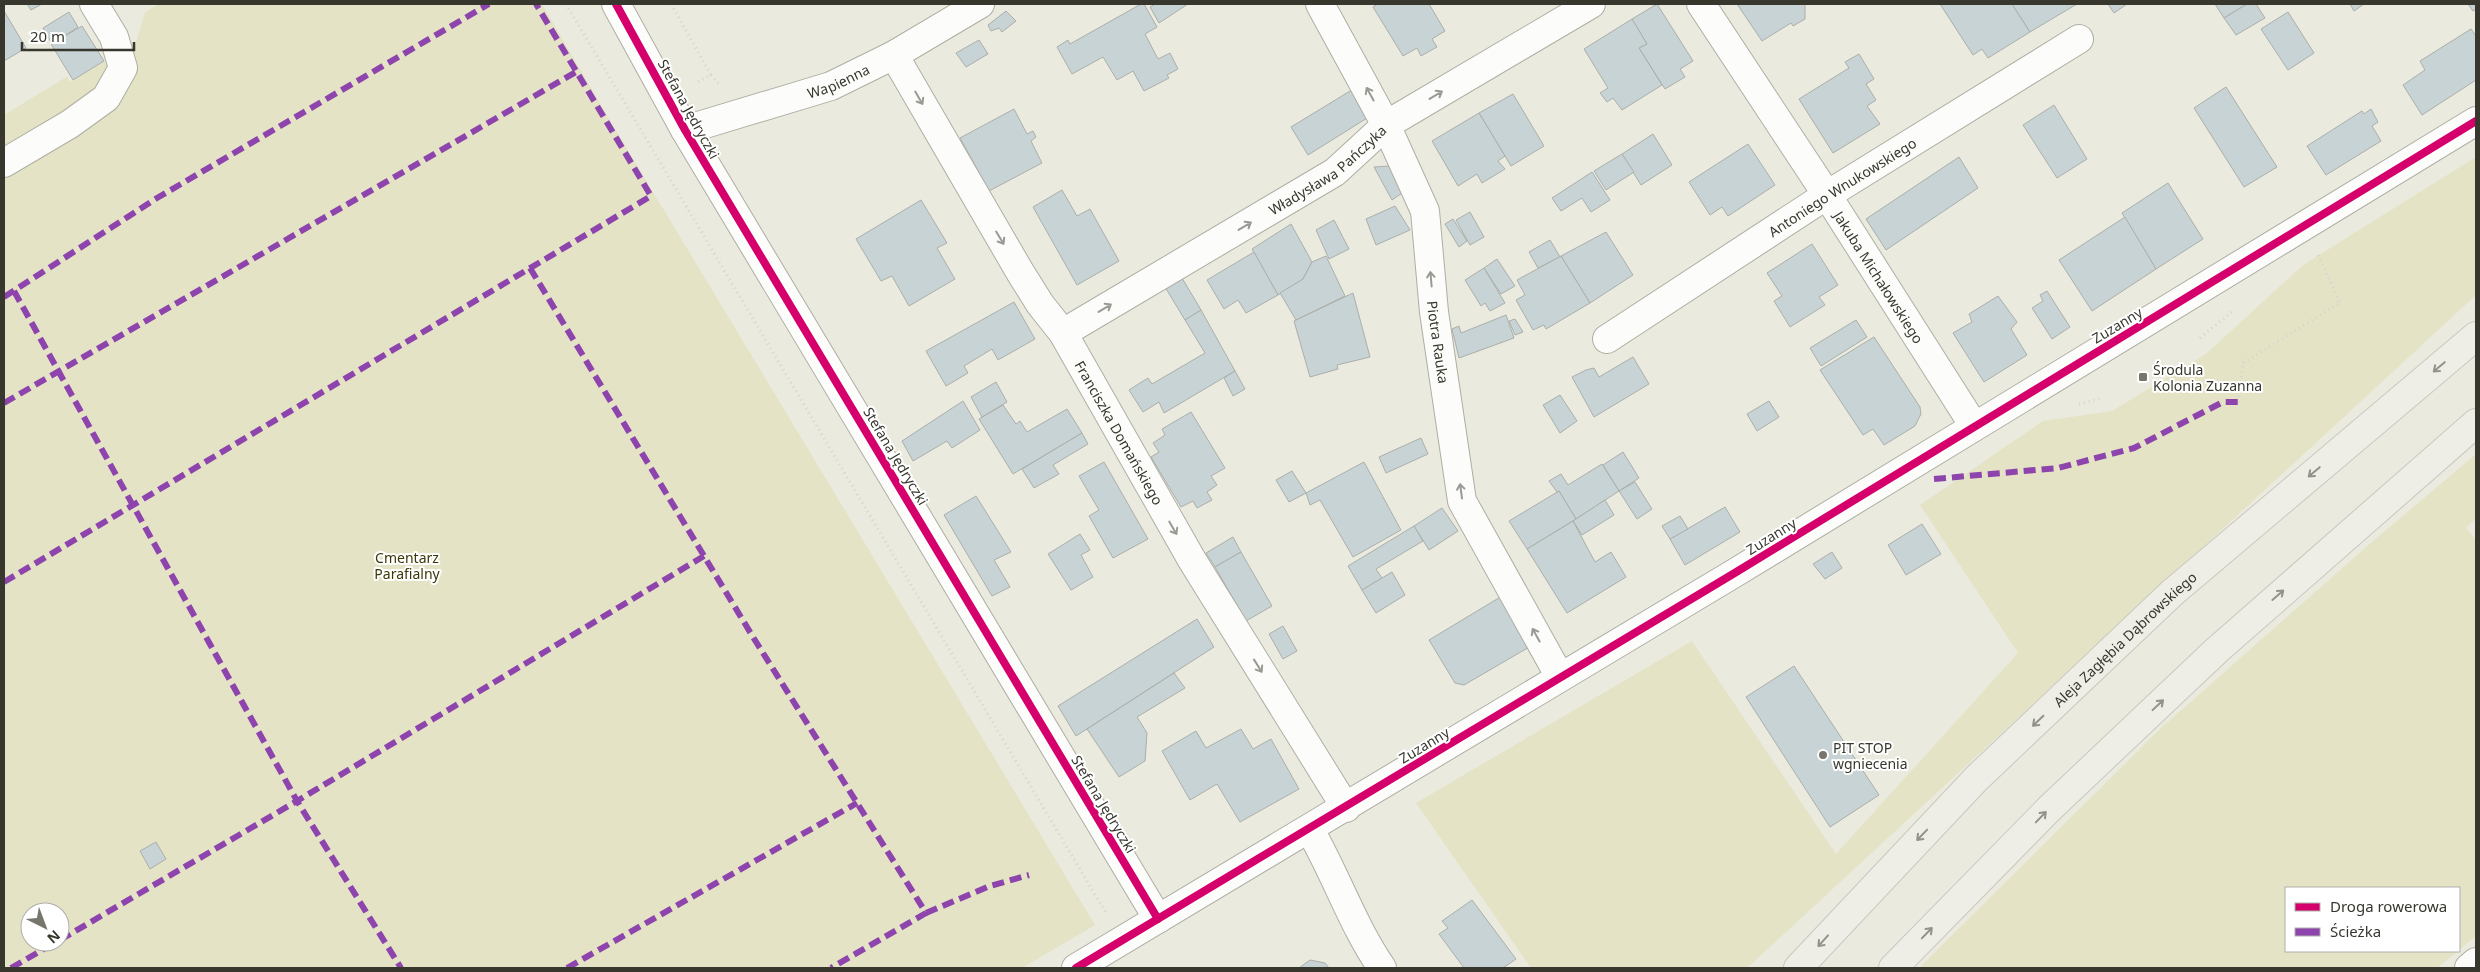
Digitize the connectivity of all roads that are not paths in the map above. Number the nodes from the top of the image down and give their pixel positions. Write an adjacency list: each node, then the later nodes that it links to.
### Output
1 (94, 4): 12 (street)
2 (616, 4): 11 (street, Stefana Jędryczki)
3 (980, 4): 8 (street, Wapienna)
4 (1320, 4): 10 (street, Piotra Rauka, one-way to 4)
5 (1591, 4): 10 (street, Władysława Pańczyka, one-way to 5)
6 (1701, 4): 13 (street, Jakuba Michałowskiego)
7 (2078, 39): 13 (street, Antoniego Wnukowskiego)
8 (894, 56): 11 (street, Wapienna); 14 (street, Franciszka Domańskiego, one-way to 14)
9 (2476, 120): 18 (street, Zuzanny)
10 (1386, 125): 14 (street, Władysława Pańczyka, one-way to 10); 19 (street, Piotra Rauka, one-way to 10)
11 (685, 130): 22 (street, Stefana Jędryczki)
12 (4, 163)
13 (1826, 195): 16 (street, Antoniego Wnukowskiego); 18 (street, Jakuba Michałowskiego)
14 (1063, 333): 20 (street, Franciszka Domańskiego, one-way to 20)
15 (2476, 336): 26 (main road, Aleja Zagłębia Dąbrowskiego, one-way to 26)
16 (1607, 338)
17 (2476, 423): 27 (main road, one-way to 17)
18 (1974, 426): 19 (street, Zuzanny)
19 (1560, 677): 20 (street, Zuzanny)
20 (1346, 808): 21 (street, Zuzanny)
21 (1310, 830): 22 (street, Zuzanny); 25 (street)
22 (1158, 919): 24 (street, Zuzanny)
23 (2476, 962): 28 (street)
24 (1076, 968)
25 (1382, 968)
26 (1798, 968)
27 (1893, 968)
28 (2469, 968)

